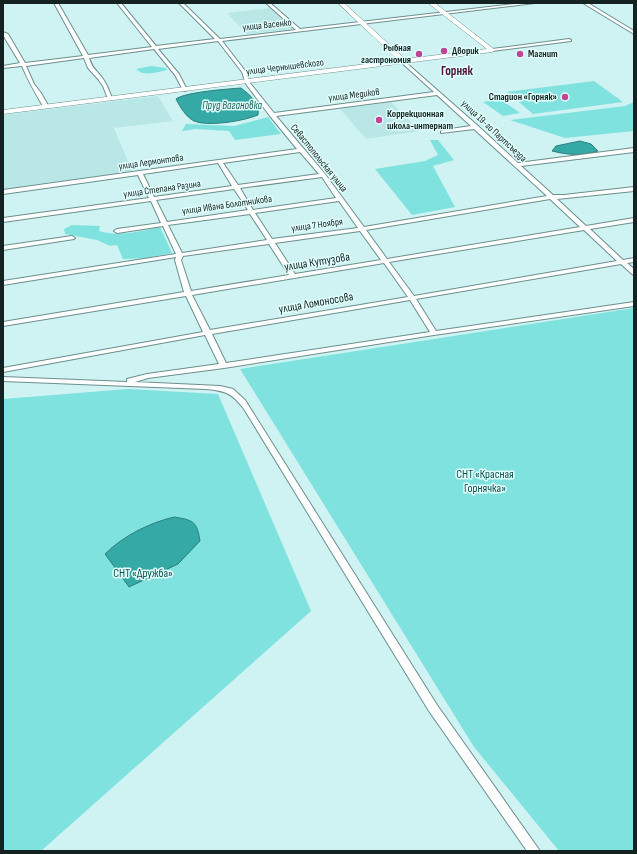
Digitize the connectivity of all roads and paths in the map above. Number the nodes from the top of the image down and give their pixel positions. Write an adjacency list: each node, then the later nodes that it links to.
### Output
1 (56, 3): 18 (street)
2 (119, 3): 16 (street)
3 (181, 3): 14 (street, Севастопольская улица)
4 (268, 3): 11 (street)
5 (341, 3): 10 (street, улица 19-го Партсъезда)
6 (431, 3): 9 (street)
7 (533, 3): 9 (street, улица Васенко)
8 (585, 3): 13 (street)
9 (445, 14): 10 (street, улица Васенко); 17 (street)
10 (362, 23): 11 (street, улица Васенко); 19 (street, улица 19-го Партсъезда)
11 (300, 31): 14 (street, улица Васенко)
12 (3, 33): 20 (street)
13 (634, 33)
14 (219, 40): 16 (street, улица Васенко); 22 (street, Севастопольская улица)
15 (569, 40): 17 (street, улица Чернышевского)
16 (154, 48): 18 (street, улица Васенко); 23 (street)
17 (492, 50): 19 (street, улица Чернышевского)
18 (86, 56): 20 (street, улица Васенко); 25 (street)
19 (403, 61): 22 (street, улица Чернышевского); 24 (street, улица 19-го Партсъезда)
20 (23, 64): 21 (street, улица Васенко); 26 (street)
21 (3, 67)
22 (247, 82): 23 (street, улица Чернышевского); 28 (street, Севастопольская улица)
23 (185, 90): 25 (street, улица Чернышевского)
24 (438, 92): 28 (street, улица Медиков); 29 (street, улица 19-го Партсъезда)
25 (110, 99): 26 (street, улица Чернышевского)
26 (46, 107): 27 (street, улица Чернышевского)
27 (3, 112)
28 (272, 115): 31 (street, Севастопольская улица)
29 (476, 127): 30 (street); 34 (street, улица 19-го Партсъезда)
30 (443, 132)
31 (301, 150): 33 (street, улица Лермонтова); 36 (street, Севастопольская улица)
32 (634, 150): 34 (street)
33 (220, 162): 35 (street, улица Лермонтова); 37 (street)
34 (516, 165): 40 (street, улица 19-го Партсъезда)
35 (140, 172): 39 (street, улица Лермонтова); 41 (street)
36 (323, 175): 37 (street, улица Степана Разина); 42 (street, Севастопольская улица)
37 (236, 187): 41 (street, улица Степана Разина); 43 (street)
38 (634, 189): 40 (street, улица 7 Ноября)
39 (3, 192)
40 (552, 197): 47 (street, улица 19-го Партсъезда); 48 (street, улица 7 Ноября)
41 (153, 199): 44 (street, улица Степана Разина); 46 (street)
42 (340, 199): 43 (street, улица Ивана Болотникова); 48 (street, Севастопольская улица)
43 (252, 212): 46 (street, улица Ивана Болотникова); 51 (street)
44 (3, 220)
45 (634, 220): 47 (street, улица Кутузова)
46 (165, 224): 49 (street, улица Ивана Болотникова); 53 (street)
47 (585, 228): 55 (street, улица Кутузова); 56 (street, улица 19-го Партсъезда)
48 (361, 229): 51 (street, улица 7 Ноября); 55 (street, Севастопольская улица)
49 (117, 231)
50 (72, 238): 52 (street)
51 (271, 242): 53 (street, улица 7 Ноября); 58 (street)
52 (3, 248)
53 (180, 256): 59 (street, улица 7 Ноября); 60 (street)
54 (634, 260): 56 (street, улица Ломоносова)
55 (385, 262): 58 (street, улица Кутузова); 61 (street, Севастопольская улица)
56 (622, 262): 57 (street, улица 19-го Партсъезда); 61 (street, улица Ломоносова)
57 (634, 273)
58 (294, 277): 60 (street, улица Кутузова)
59 (3, 282)
60 (188, 293): 63 (street, улица Кутузова); 64 (street)
61 (412, 298): 64 (street, улица Ломоносова); 65 (street, Севастопольская улица)
62 (634, 304): 65 (street)
63 (3, 324)
64 (207, 332): 66 (street); 67 (street, улица Ломоносова)
65 (434, 333): 66 (street)
66 (224, 366): 69 (street)
67 (3, 370)
68 (3, 379): 69 (street)
69 (124, 383): 70 (street)
70 (534, 851)

